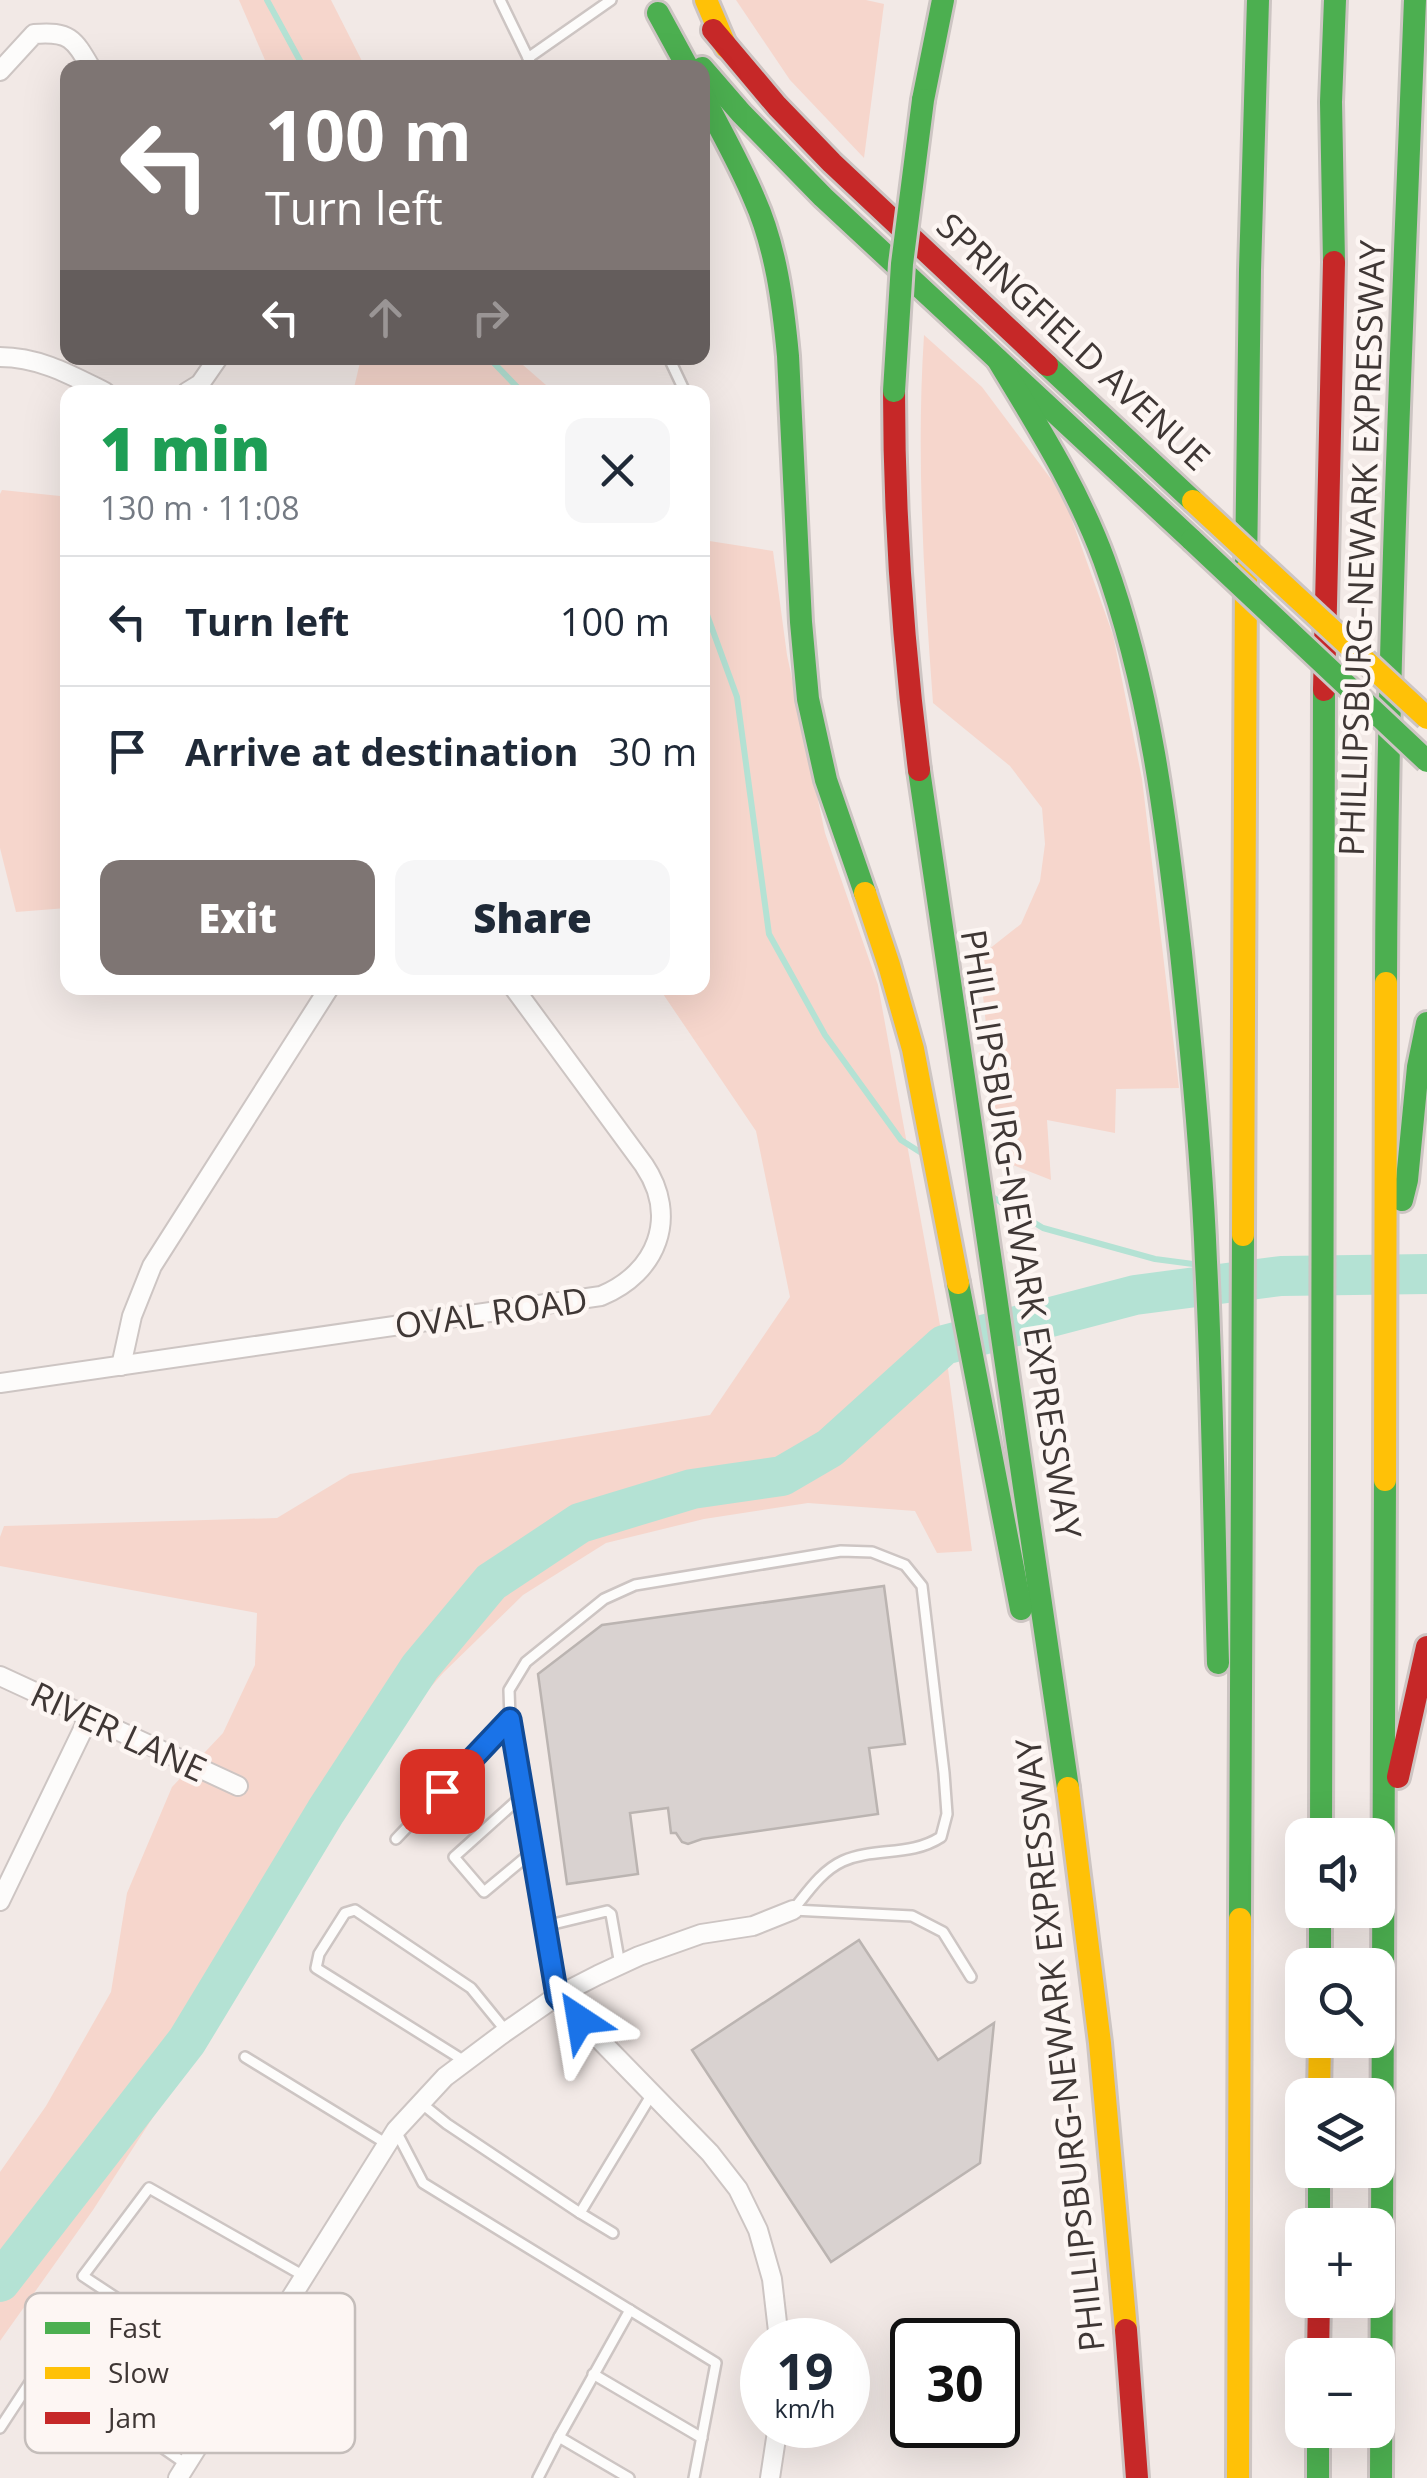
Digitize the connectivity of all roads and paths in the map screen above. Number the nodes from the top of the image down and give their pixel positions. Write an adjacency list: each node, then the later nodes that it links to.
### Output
1 (500, 0): 14 (lane)
2 (611, 0): 15 (lane)
3 (690, 0): 12 (main road, SPRINGFIELD AVENUE)
4 (706, 0): 12 (main road)
5 (927, 0): 20 (main road)
6 (943, 0): 20 (main road, PHILLIPSBURG-NEWARK EXPRESSWAY)
7 (1258, 0): 52 (main road)
8 (1335, 0): 22 (main road, PHILLIPSBURG-NEWARK EXPRESSWAY)
9 (1415, 0): 33 (main road, PHILLIPSBURG-NEWARK EXPRESSWAY)
10 (654, 7): 16 (main road); 17 (main road, SPRINGFIELD AVENUE)
11 (1356, 34): 22 (main road)
12 (726, 47): 28 (main road, SPRINGFIELD AVENUE, bridge)
13 (86, 60): 18 (street)
14 (530, 60)
15 (535, 60)
16 (684, 60)
17 (696, 60)
18 (0, 71)
19 (710, 77): 24 (main road, SPRINGFIELD AVENUE)
20 (923, 100): 45 (main road, PHILLIPSBURG-NEWARK EXPRESSWAY, bridge)
21 (710, 110): 45 (main road)
22 (1334, 254): 42 (main road, PHILLIPSBURG-NEWARK EXPRESSWAY)
23 (0, 357): 26 (street)
24 (998, 360): 29 (main road, SPRINGFIELD AVENUE, bridge); 52 (main road)
25 (213, 365): 27 (street)
26 (90, 385)
27 (198, 385)
28 (1427, 718)
29 (1427, 760)
30 (325, 995): 34 (street)
31 (519, 995): 34 (street, OVAL ROAD)
32 (1427, 1023): 33 (main road)
33 (1392, 1204): 43 (main road)
34 (121, 1366): 35 (street, OVAL ROAD)
35 (0, 1383)
36 (1427, 1647): 44 (main road)
37 (0, 1676): 38 (street, RIVER LANE)
38 (89, 1717): 40 (street, RIVER LANE); 48 (street)
39 (510, 1719): 41 (lane); 46 (lane); 49 (lane)
40 (238, 1786)
41 (523, 1795): 47 (lane); 47 (lane)
42 (1320, 1818)
43 (1384, 1818)
44 (1389, 1818)
45 (1072, 1822): 82 (main road, PHILLIPSBURG-NEWARK EXPRESSWAY)
46 (396, 1839)
47 (532, 1852): 50 (lane)
48 (0, 1902)
49 (793, 1910): 53 (street); 54 (lane)
50 (545, 1926): 53 (lane); 55 (lane)
51 (1384, 1928): 85 (main road)
52 (1240, 1948): 83 (main road)
53 (620, 1965): 55 (street)
54 (971, 1977)
55 (557, 1996): 56 (street); 59 (street)
56 (506, 2031): 58 (street); 58 (lane)
57 (245, 2057): 61 (lane)
58 (466, 2062): 60 (street)
59 (652, 2094): 62 (lane); 68 (street)
60 (421, 2103): 61 (street); 62 (lane)
61 (392, 2137): 64 (street); 67 (lane)
62 (580, 2213): 63 (lane)
63 (612, 2233)
64 (304, 2276): 65 (lane); 66 (street)
65 (109, 2293)
66 (294, 2293)
67 (630, 2310): 69 (lane); 73 (lane)
68 (776, 2318)
69 (593, 2374): 72 (lane); 73 (lane)
70 (25, 2390): 71 (lane)
71 (0, 2428)
72 (559, 2437): 78 (lane); 79 (lane)
73 (702, 2438): 80 (lane)
74 (775, 2448): 81 (street)
75 (1318, 2448): 84 (main road)
76 (158, 2453): 77 (lane)
77 (182, 2471)
78 (538, 2478)
79 (629, 2478)
80 (694, 2478)
81 (770, 2478)
82 (1136, 2478)
83 (1238, 2478)
84 (1318, 2478)
85 (1381, 2478)

